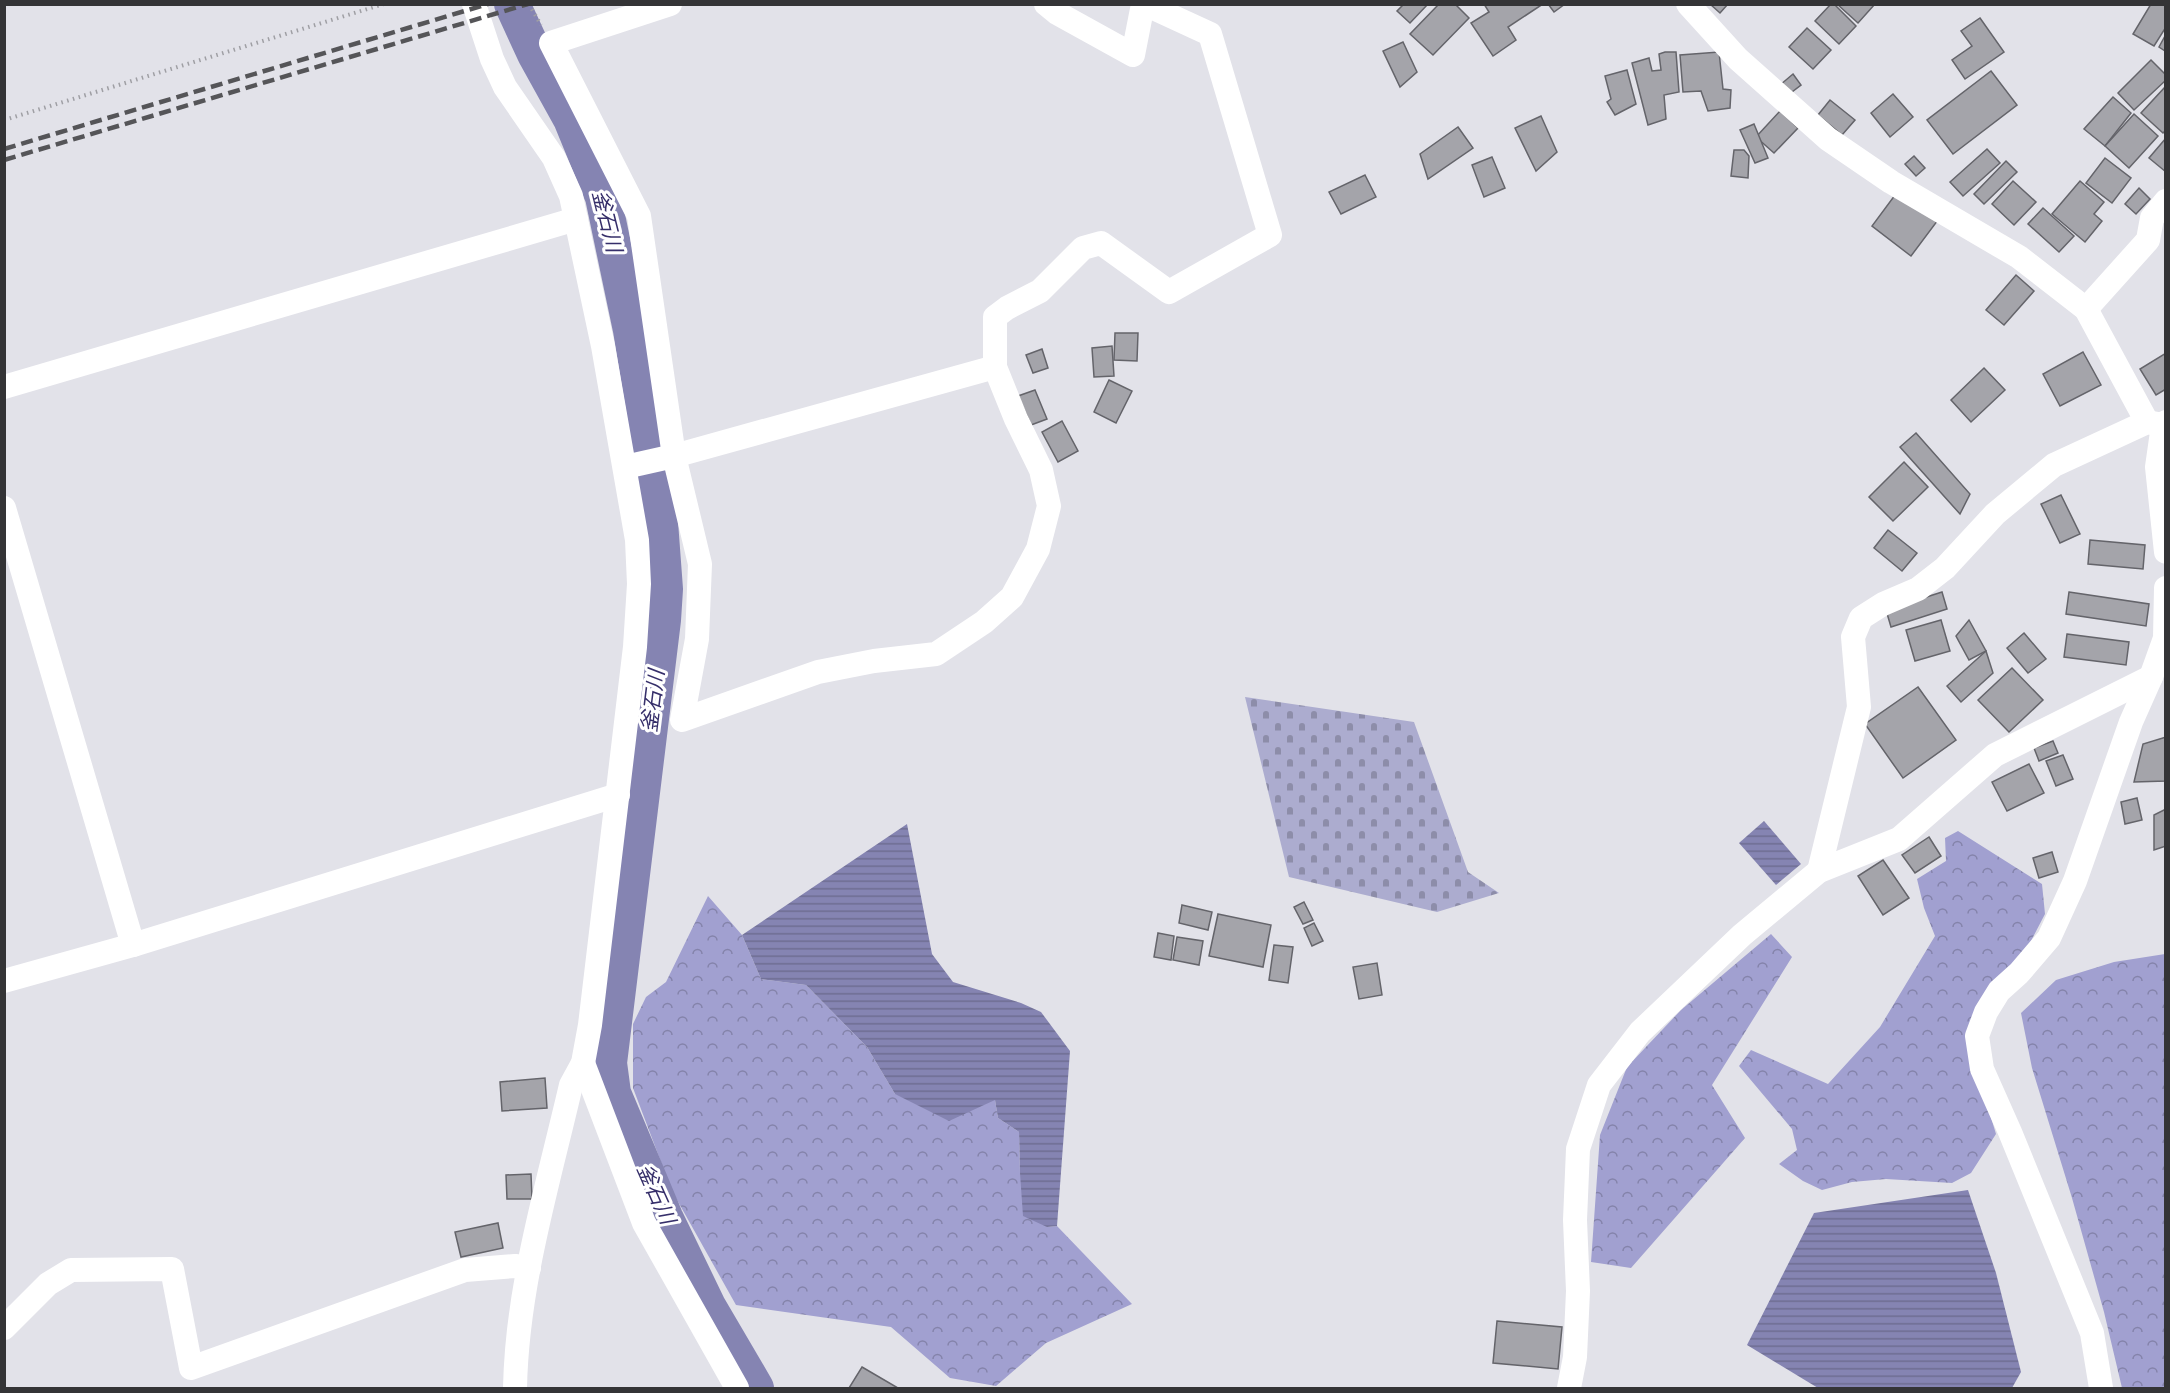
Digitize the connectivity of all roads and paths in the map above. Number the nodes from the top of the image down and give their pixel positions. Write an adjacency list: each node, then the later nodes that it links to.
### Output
1 (384, 4): 7 (path)
2 (474, 4): 9 (street)
3 (670, 4): 14 (street)
4 (1046, 4): 5 (street)
5 (1144, 4): 11 (street)
6 (1688, 4): 10 (street)
7 (4, 120)
8 (2166, 201): 10 (street)
9 (576, 219): 12 (street); 15 (street)
10 (2086, 309): 13 (street)
11 (995, 367): 14 (street); 14 (street)
12 (4, 387)
13 (2158, 423): 17 (street); 21 (street)
14 (671, 456): 15 (street)
15 (631, 465): 20 (street)
16 (4, 508): 22 (street)
17 (2166, 552)
18 (2166, 588): 19 (street)
19 (2151, 677): 21 (street); 30 (street)
20 (618, 795): 22 (street); 24 (street)
21 (1819, 871): 29 (street)
22 (133, 945): 23 (street)
23 (4, 981)
24 (583, 1063): 25 (street); 28 (street)
25 (528, 1268): 26 (street); 27 (street)
26 (4, 1328)
27 (515, 1389)
28 (737, 1389)
29 (1569, 1389)
30 (2101, 1389)

